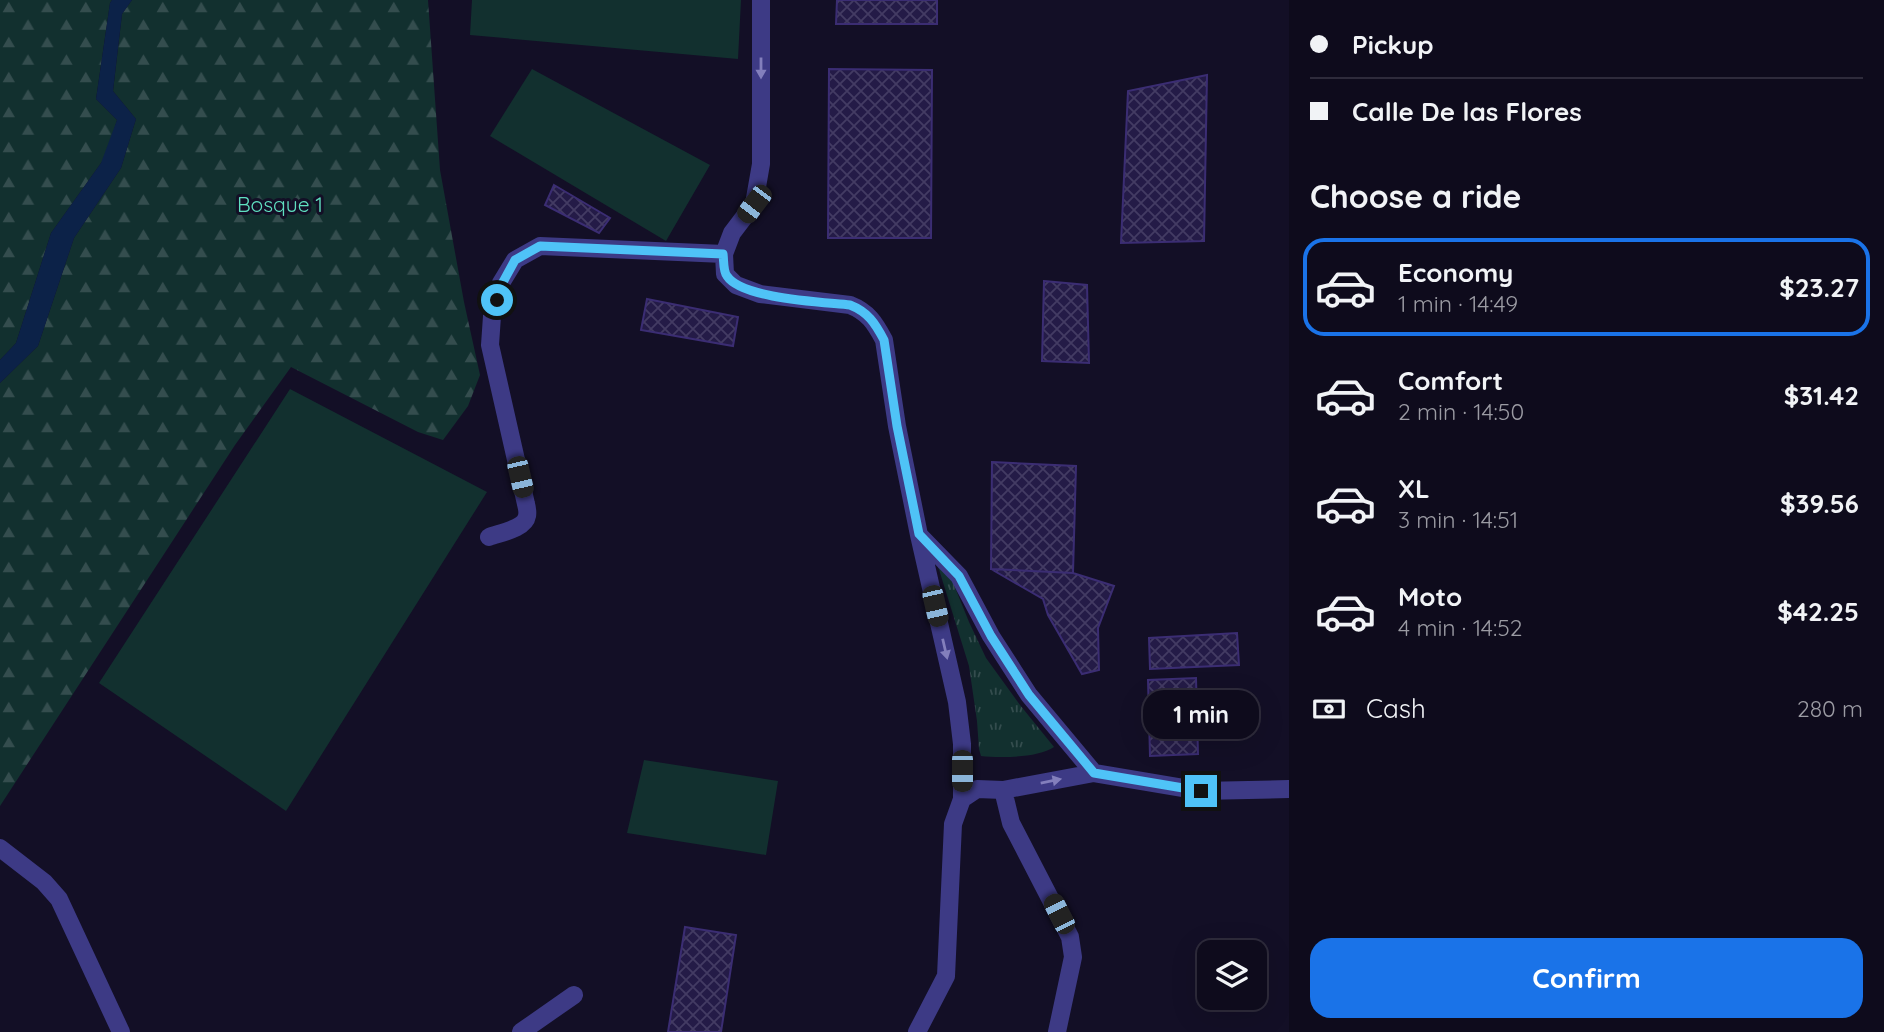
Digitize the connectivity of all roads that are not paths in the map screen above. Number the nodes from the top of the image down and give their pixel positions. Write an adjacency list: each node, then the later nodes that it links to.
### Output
1 (761, 0): 2 (street, one-way to 2)
2 (723, 254): 3 (street); 4 (street)
3 (919, 534): 5 (street); 8 (street, one-way to 8)
4 (489, 537)
5 (1094, 773): 6 (street); 7 (street, one-way to 5)
6 (1289, 789)
7 (1003, 790): 8 (street); 14 (street)
8 (962, 799): 13 (street)
9 (0, 848): 11 (street)
10 (574, 995): 12 (street)
11 (121, 1032)
12 (521, 1032)
13 (917, 1032)
14 (1057, 1032)

